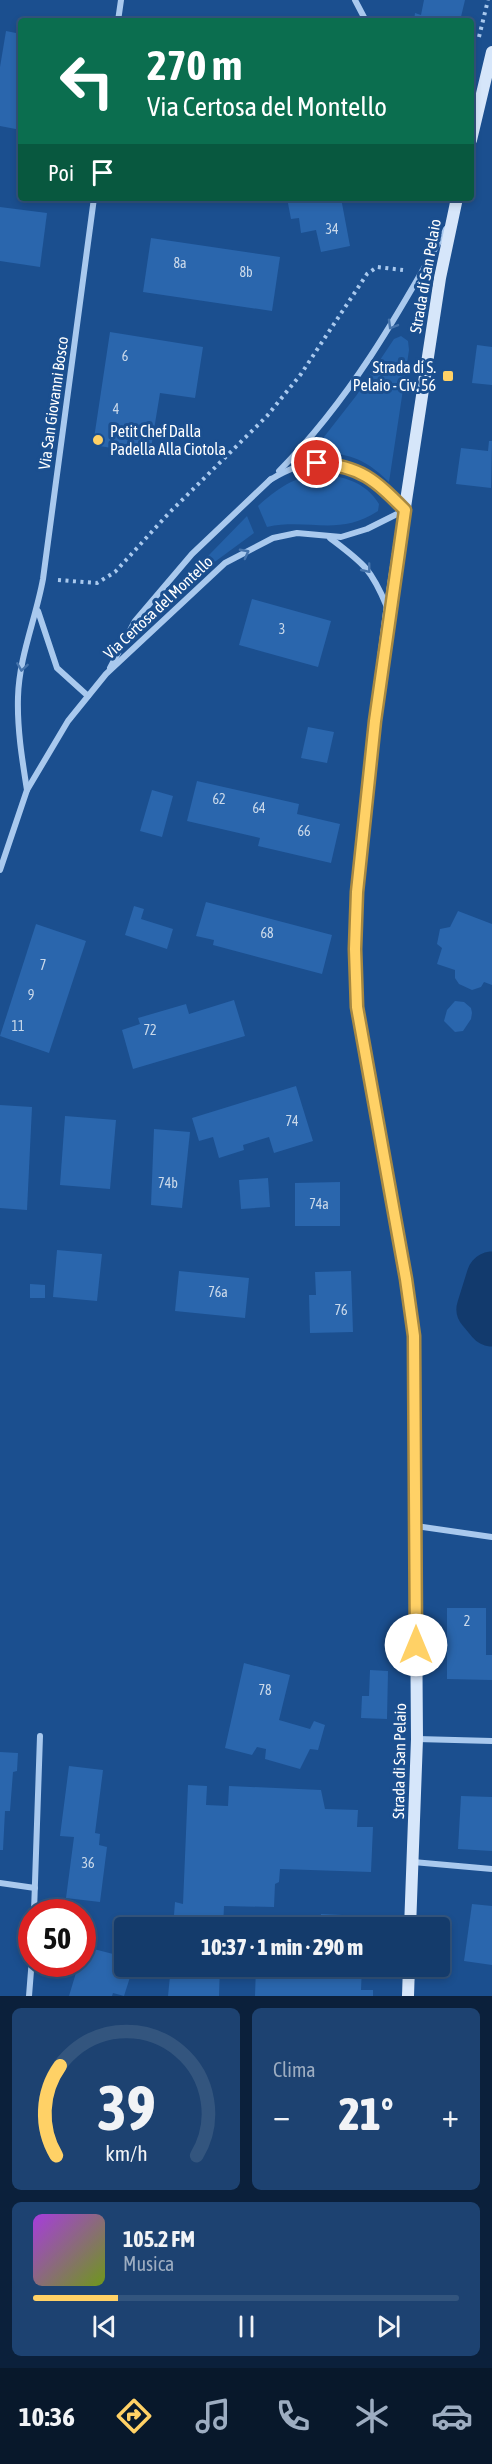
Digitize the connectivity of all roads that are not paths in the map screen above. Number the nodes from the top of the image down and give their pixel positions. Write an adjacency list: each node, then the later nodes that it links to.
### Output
1 (121, 0): 3 (street)
2 (355, 0): 4 (street)
3 (118, 18)
4 (364, 18)
5 (492, 52): 6 (main road)
6 (474, 127)
7 (94, 201): 13 (street, Via San Giovanni Bosco)
8 (456, 201): 9 (main road, Strada di San Pelaio)
9 (452, 219): 10 (street, Via Certosa del Montello, one-way to 10); 11 (main road, Strada di San Pelaio)
10 (270, 480): 11 (street, Via Certosa del Montello); 15 (street, Via Certosa del Montello)
11 (405, 510): 12 (street, Via Certosa del Montello); 14 (main road, Strada di San Pelaio)
12 (330, 537): 14 (street, one-way to 14); 15 (street, Via Certosa del Montello, one-way to 12)
13 (38, 611): 16 (street, Via San Giovanni Bosco); 17 (street, Via San Giovanni Bosco, one-way to 17)
14 (389, 612): 19 (main road, Strada di San Pelaio)
15 (106, 674): 16 (street, Via Certosa del Montello)
16 (88, 696): 17 (street, Via Certosa del Montello)
17 (27, 790): 18 (street, Via Certosa del Montello)
18 (0, 870)
19 (415, 1526): 20 (street); 22 (main road, Strada di San Pelaio)
20 (492, 1537)
21 (40, 1736): 27 (street)
22 (417, 1740): 23 (street); 24 (main road, Strada di San Pelaio)
23 (492, 1741)
24 (412, 1862): 25 (street); 29 (main road, Strada di San Pelaio)
25 (492, 1869)
26 (0, 1883): 27 (street)
27 (35, 1888): 28 (street)
28 (35, 1899)
29 (410, 1917)
30 (30, 1977): 32 (street)
31 (409, 1977): 33 (main road)
32 (29, 1996)
33 (408, 1996)

